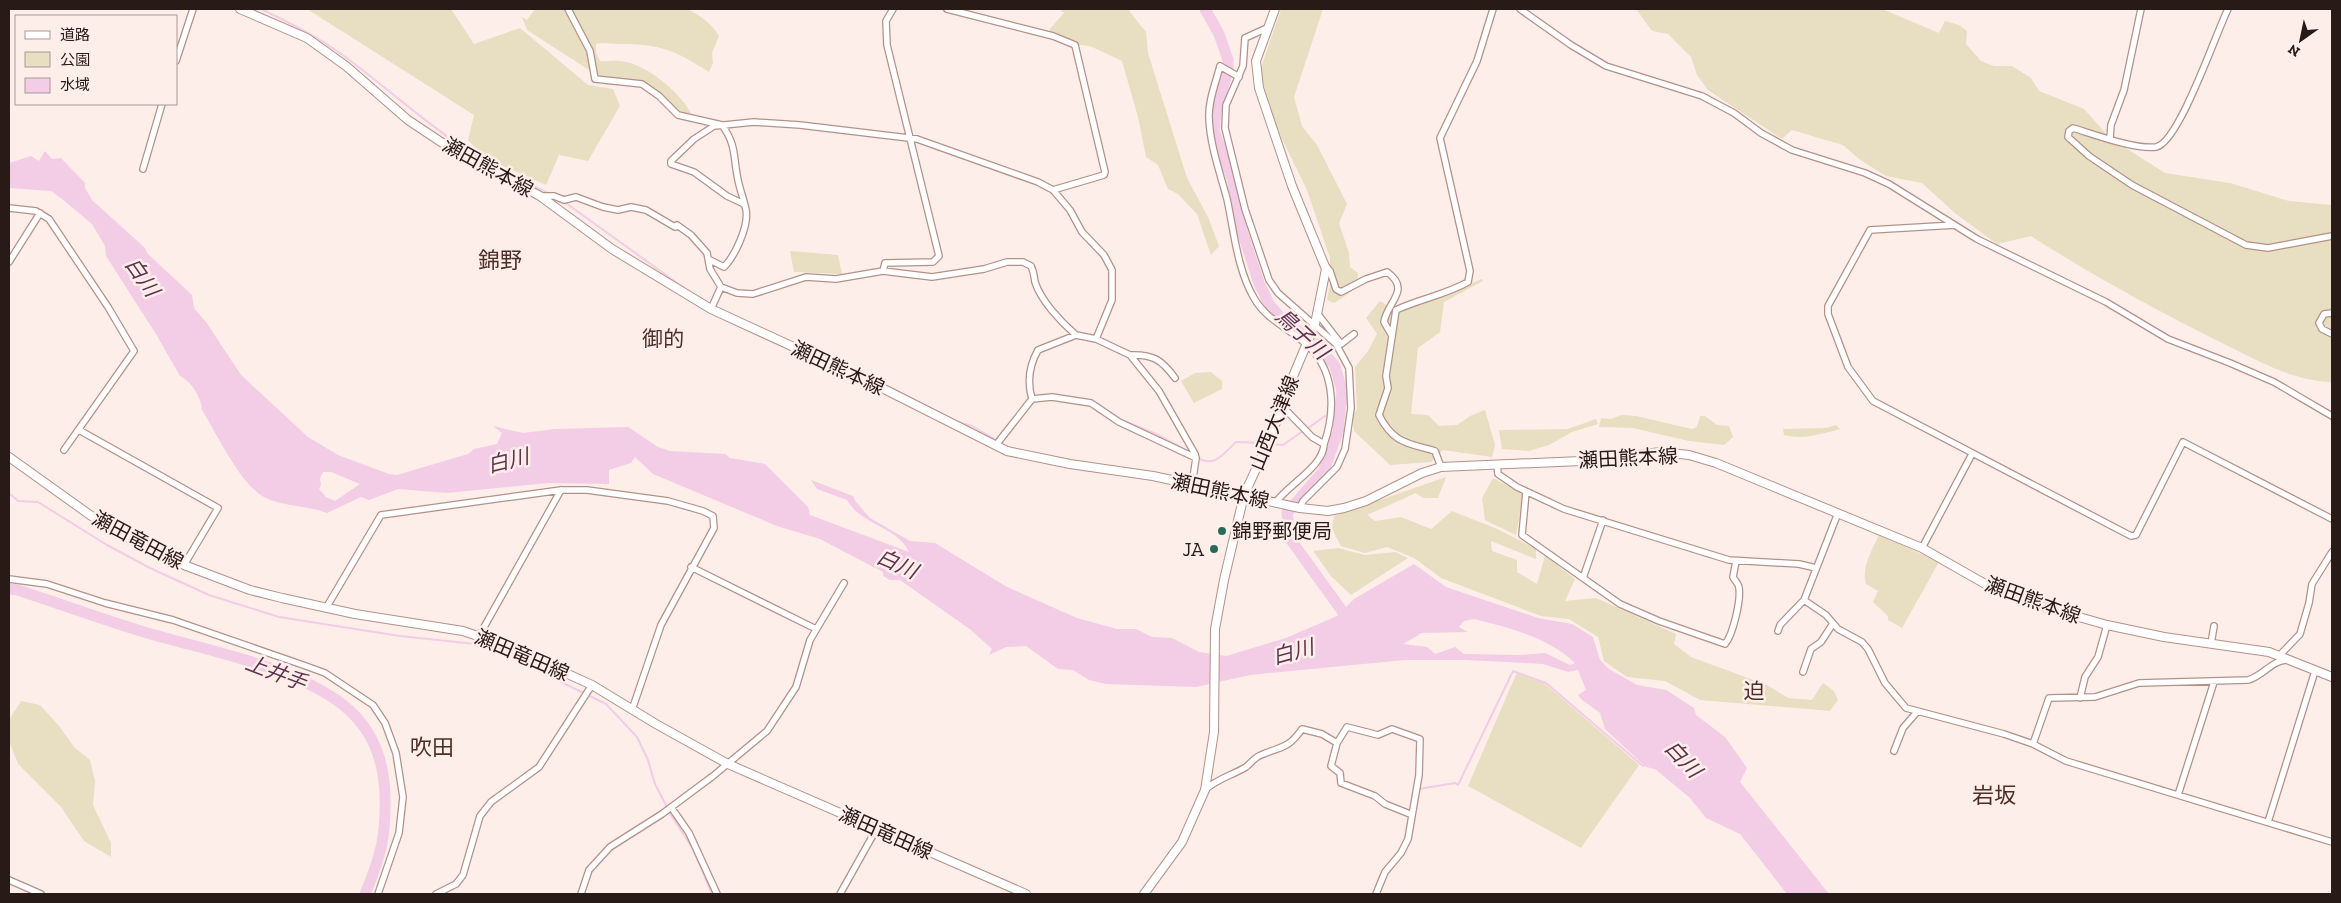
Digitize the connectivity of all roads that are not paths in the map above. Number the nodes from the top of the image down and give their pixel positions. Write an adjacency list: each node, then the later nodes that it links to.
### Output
1 (193, 9): 12 (street)
2 (240, 9): 20 (main road, 瀬田熊本線)
3 (568, 9): 15 (street)
4 (893, 9): 17 (street)
5 (947, 9): 19 (street)
6 (1275, 9): 11 (main road, 山西大津線)
7 (1493, 9): 36 (street)
8 (1520, 9): 24 (street)
9 (2141, 9): 16 (street)
10 (2228, 9): 16 (street)
11 (1267, 28): 13 (street); 28 (main road, 山西大津線)
12 (178, 55)
13 (1238, 76): 34 (street); 40 (street)
14 (162, 105): 18 (street)
15 (722, 125): 17 (street); 21 (street); 21 (street)
16 (2110, 138): 25 (street)
17 (912, 139): 19 (street); 29 (street)
18 (142, 168)
19 (1053, 190): 39 (street)
20 (540, 196): 26 (street); 31 (main road, 瀬田熊本線)
21 (744, 204): 26 (street)
22 (9, 208): 23 (street)
23 (40, 212): 27 (street); 46 (street)
24 (1955, 225): 45 (street); 50 (street)
25 (2332, 236)
26 (710, 260): 30 (street)
27 (9, 262)
28 (1323, 263): 32 (main road, 山西大津線); 36 (street)
29 (883, 271): 30 (street); 38 (street)
30 (721, 287): 31 (street)
31 (711, 309): 48 (main road, 瀬田熊本線)
32 (1317, 313): 34 (main road, 山西大津線); 35 (street)
33 (2332, 313): 37 (street)
34 (1314, 325): 40 (main road, 山西大津線); 60 (street)
35 (1354, 334)
36 (1390, 334): 54 (street)
37 (2332, 334)
38 (1076, 335): 39 (street); 43 (street)
39 (1096, 339): 41 (street)
40 (1306, 344): 44 (main road, 山西大津線); 47 (street)
41 (1130, 355): 42 (street); 52 (street)
42 (1175, 378)
43 (1032, 399): 48 (street); 52 (street)
44 (1281, 405): 47 (street); 58 (main road, 山西大津線)
45 (2332, 416)
46 (79, 430): 49 (street); 67 (street)
47 (1324, 444): 59 (street)
48 (996, 445): 55 (main road, 瀬田熊本線)
49 (64, 450)
50 (1972, 454): 62 (street); 64 (street)
51 (9, 457): 67 (main road, 瀬田竜田線)
52 (1196, 458): 55 (street)
53 (1496, 464): 54 (main road, 瀬田熊本線); 57 (street); 61 (main road, 瀬田熊本線)
54 (1441, 467): 60 (main road, 瀬田熊本線)
55 (1192, 485): 58 (main road, 瀬田熊本線)
56 (561, 490): 68 (street); 74 (street); 80 (street)
57 (1526, 492): 63 (street); 70 (street)
58 (1244, 496): 59 (main road, 瀬田熊本線); 96 (main road, 山西大津線)
59 (1276, 502): 60 (main road, 瀬田熊本線)
60 (1300, 508)
61 (1838, 513): 64 (main road, 瀬田熊本線); 69 (street)
62 (2332, 519)
63 (1602, 520): 66 (street); 70 (street)
64 (1922, 548): 76 (main road, 瀬田熊本線)
65 (2332, 552): 82 (street)
66 (1736, 562): 69 (street); 70 (street)
67 (184, 565): 74 (main road, 瀬田竜田線)
68 (691, 567): 78 (street); 90 (street)
69 (1816, 568): 73 (street)
70 (1583, 578)
71 (9, 579): 105 (street)
72 (844, 583): 78 (street)
73 (1804, 600): 75 (street); 79 (street)
74 (326, 608): 80 (main road, 瀬田竜田線)
75 (1832, 625): 85 (street); 91 (street)
76 (2107, 625): 81 (main road, 瀬田熊本線); 89 (street)
77 (2214, 626): 81 (street)
78 (816, 629): 95 (street)
79 (1778, 631)
80 (479, 636): 88 (main road, 瀬田竜田線)
81 (2212, 644): 82 (main road, 瀬田熊本線)
82 (2280, 655): 83 (main road, 瀬田熊本線)
83 (2290, 660): 84 (main road, 瀬田熊本線); 87 (street)
84 (2315, 671): 86 (main road, 瀬田熊本線); 100 (street)
85 (1803, 672)
86 (2332, 677)
87 (2214, 682): 89 (street); 97 (street)
88 (592, 685): 90 (main road, 瀬田竜田線); 106 (street)
89 (2080, 698): 93 (street)
90 (634, 711): 95 (main road, 瀬田竜田線)
91 (1917, 712): 93 (street); 94 (street)
92 (1337, 744): 96 (street); 99 (street); 99 (street)
93 (2033, 744): 97 (street)
94 (1894, 751)
95 (728, 764): 98 (street); 101 (main road, 瀬田竜田線)
96 (1206, 790): 111 (main road, 山西大津線)
97 (2178, 795): 100 (street)
98 (668, 809): 107 (street); 108 (street)
99 (1410, 814): 112 (street)
100 (2268, 822): 102 (street)
101 (877, 828): 109 (street); 110 (main road, 瀬田竜田線)
102 (2332, 842)
103 (9, 880): 104 (street)
104 (41, 894)
105 (378, 894)
106 (436, 894)
107 (581, 894)
108 (717, 894)
109 (840, 894)
110 (1026, 894)
111 (1144, 894)
112 (1376, 894)

